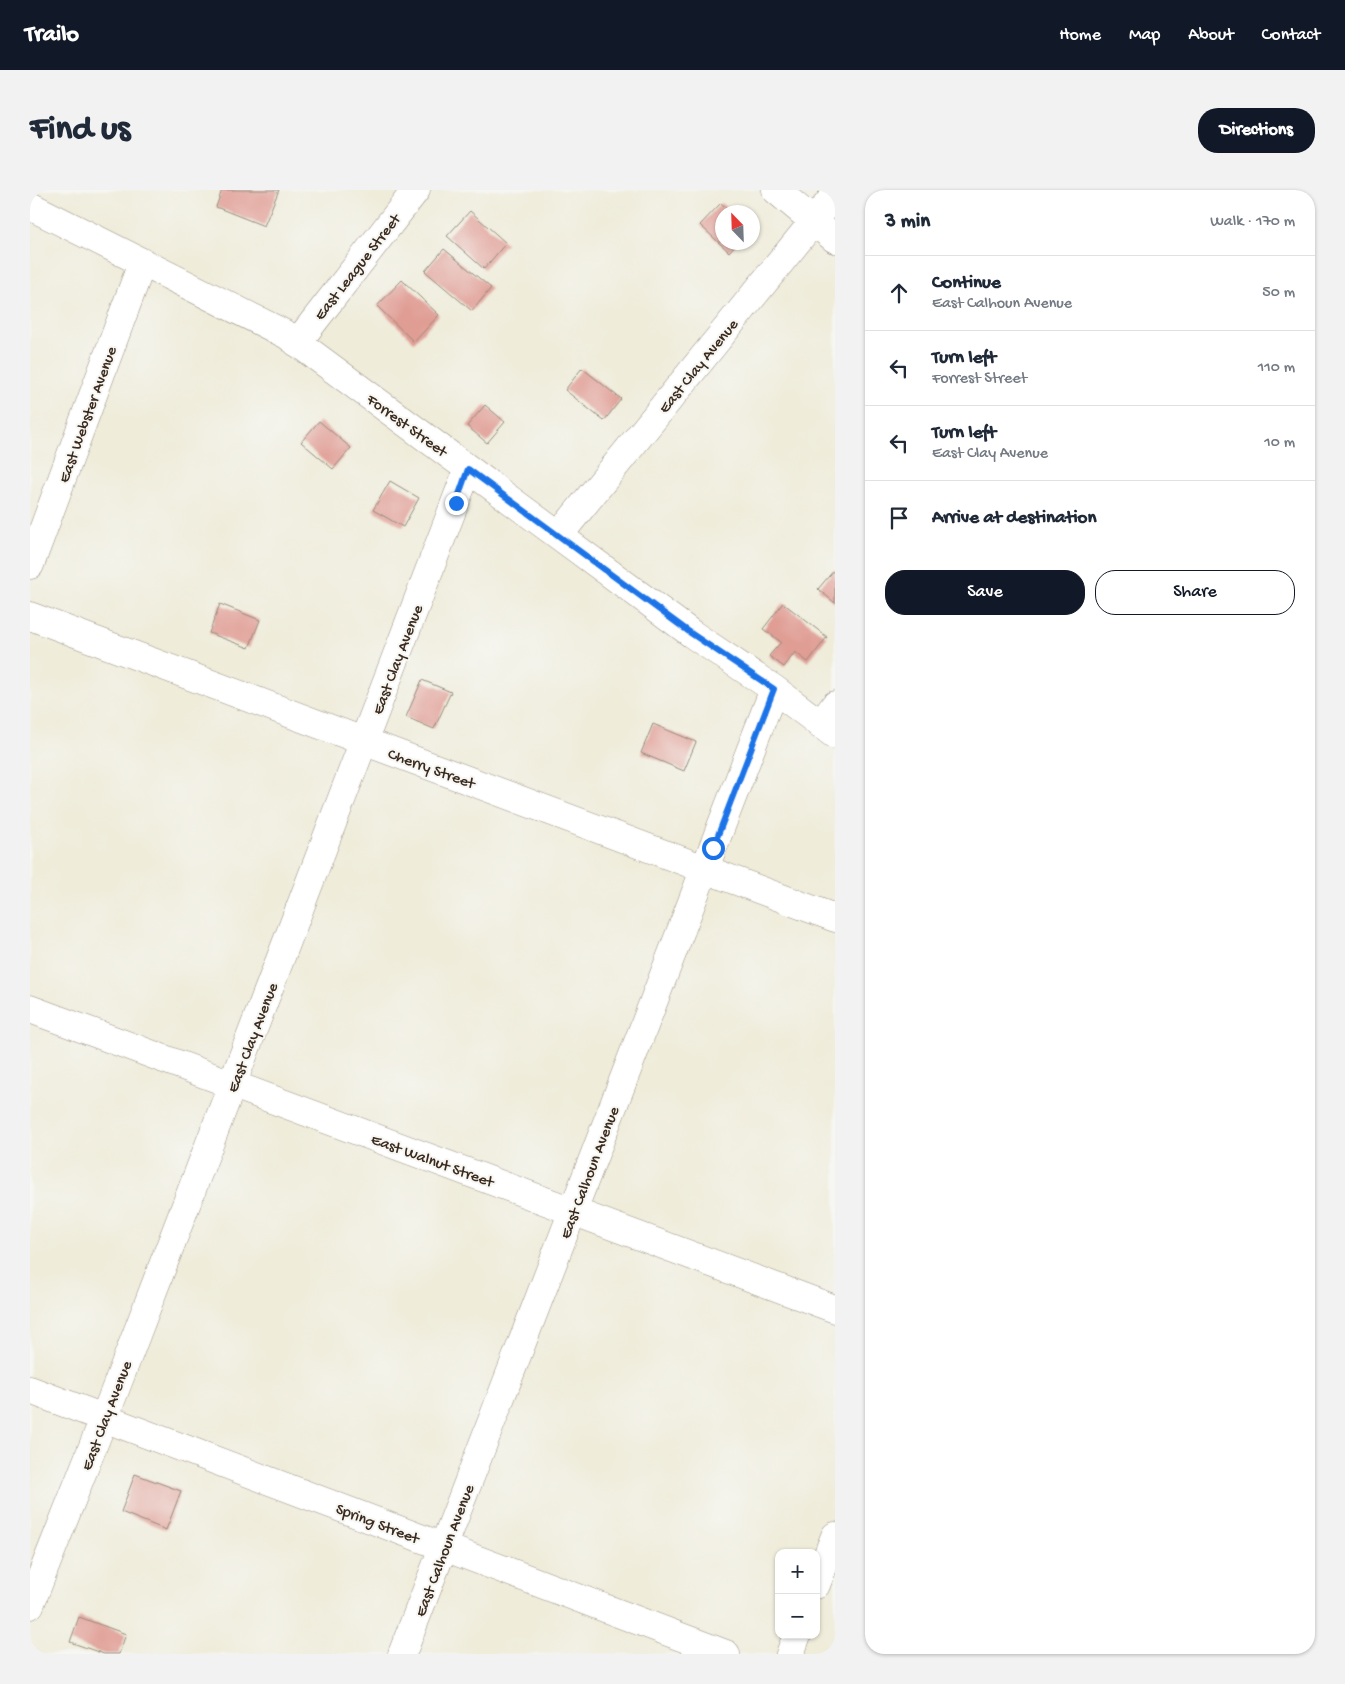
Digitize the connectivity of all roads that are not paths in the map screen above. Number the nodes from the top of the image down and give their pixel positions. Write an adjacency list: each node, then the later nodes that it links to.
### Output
1 (416, 190): 8 (street, East League Street)
2 (776, 190): 5 (street)
3 (835, 195): 5 (street, East Clay Avenue)
4 (30, 206): 7 (street, Forrest Street)
5 (814, 221): 6 (street); 10 (street, East Clay Avenue)
6 (835, 239)
7 (142, 263): 8 (street, Forrest Street); 11 (street, East Webster Avenue)
8 (297, 343): 9 (street, Forrest Street)
9 (468, 469): 10 (street, Forrest Street); 15 (street, East Clay Avenue)
10 (559, 535): 13 (street, Forrest Street)
11 (31, 562)
12 (30, 616): 15 (street, Cherry Street)
13 (774, 689): 14 (street, Forrest Street); 16 (street, East Calhoun Avenue)
14 (830, 722)
15 (364, 742): 16 (street, Cherry Street); 19 (street, East Clay Avenue)
16 (706, 869): 17 (street, Cherry Street); 20 (street, East Calhoun Avenue)
17 (835, 918)
18 (30, 1009): 19 (street, East Walnut Street)
19 (233, 1084): 20 (street, East Walnut Street); 23 (street, East Clay Avenue)
20 (573, 1211): 21 (street, East Walnut Street); 25 (street, East Calhoun Avenue)
21 (835, 1309)
22 (30, 1390): 23 (street, Spring Street)
23 (104, 1417): 25 (street, Spring Street); 27 (street, East Clay Avenue)
24 (835, 1536): 26 (street)
25 (444, 1547): 29 (street, East Calhoun Avenue); 30 (street, Spring Street)
26 (820, 1575)
27 (30, 1605)
28 (796, 1639): 31 (street)
29 (402, 1654)
30 (726, 1654)
31 (790, 1654)

